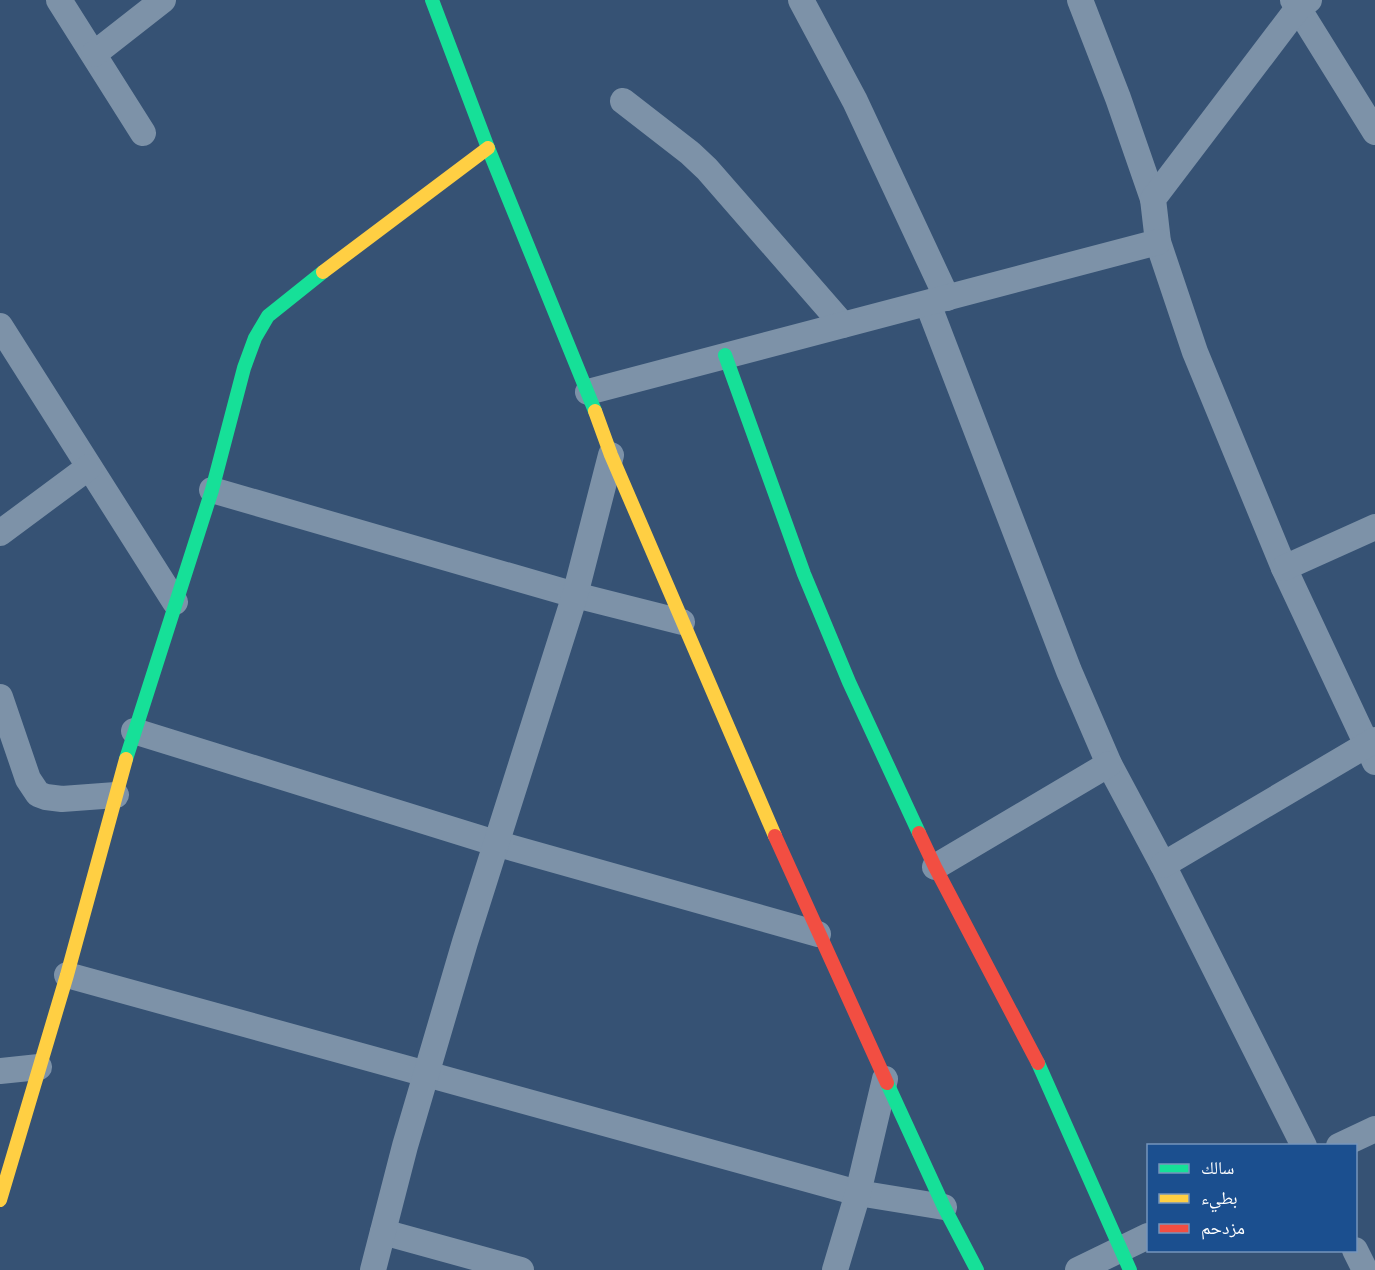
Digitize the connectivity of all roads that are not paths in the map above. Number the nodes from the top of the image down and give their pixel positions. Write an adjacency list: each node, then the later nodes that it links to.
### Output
1 (59, 0): 7 (street)
2 (163, 0): 7 (street)
3 (432, 0): 11 (street)
4 (801, 0): 14 (street)
5 (1080, 0): 12 (street)
6 (1300, 3): 9 (street); 12 (street)
7 (93, 54): 10 (street)
8 (623, 101): 15 (street)
9 (1375, 132)
10 (143, 133)
11 (488, 148): 18 (street); 21 (street)
12 (1153, 199): 13 (street)
13 (1158, 242): 14 (street); 24 (street)
14 (938, 301): 15 (street); 31 (street)
15 (843, 325): 17 (street)
16 (0, 326): 20 (street)
17 (725, 355): 18 (street); 35 (street)
18 (588, 392): 19 (street)
19 (611, 454): 25 (street); 27 (street)
20 (89, 467): 23 (street); 26 (street)
21 (212, 490): 25 (street); 26 (street)
22 (1375, 527): 24 (street)
23 (0, 533)
24 (1284, 568): 30 (street)
25 (575, 595): 27 (street); 33 (street)
26 (175, 602): 29 (street)
27 (682, 622): 36 (street)
28 (0, 697): 32 (street)
29 (134, 731): 32 (street); 33 (street)
30 (1372, 749): 34 (street)
31 (1109, 764): 34 (street); 35 (street)
32 (117, 795): 37 (street)
33 (495, 843): 36 (street); 40 (street)
34 (1164, 865): 43 (street)
35 (935, 867): 51 (street)
36 (818, 934): 41 (street)
37 (67, 975): 38 (street); 40 (street)
38 (39, 1067): 39 (street); 46 (street)
39 (0, 1071)
40 (427, 1074): 45 (street); 48 (street)
41 (885, 1079): 45 (street); 47 (street)
42 (1375, 1129): 44 (street)
43 (1303, 1144)
44 (1343, 1144)
45 (858, 1193): 47 (street); 54 (street)
46 (0, 1200)
47 (944, 1207): 55 (street)
48 (383, 1232): 52 (street); 53 (street)
49 (1147, 1238): 51 (street)
50 (1356, 1252): 57 (street)
51 (1125, 1260): 56 (street)
52 (373, 1270)
53 (521, 1270)
54 (835, 1270)
55 (977, 1270)
56 (1078, 1270)
57 (1365, 1270)

